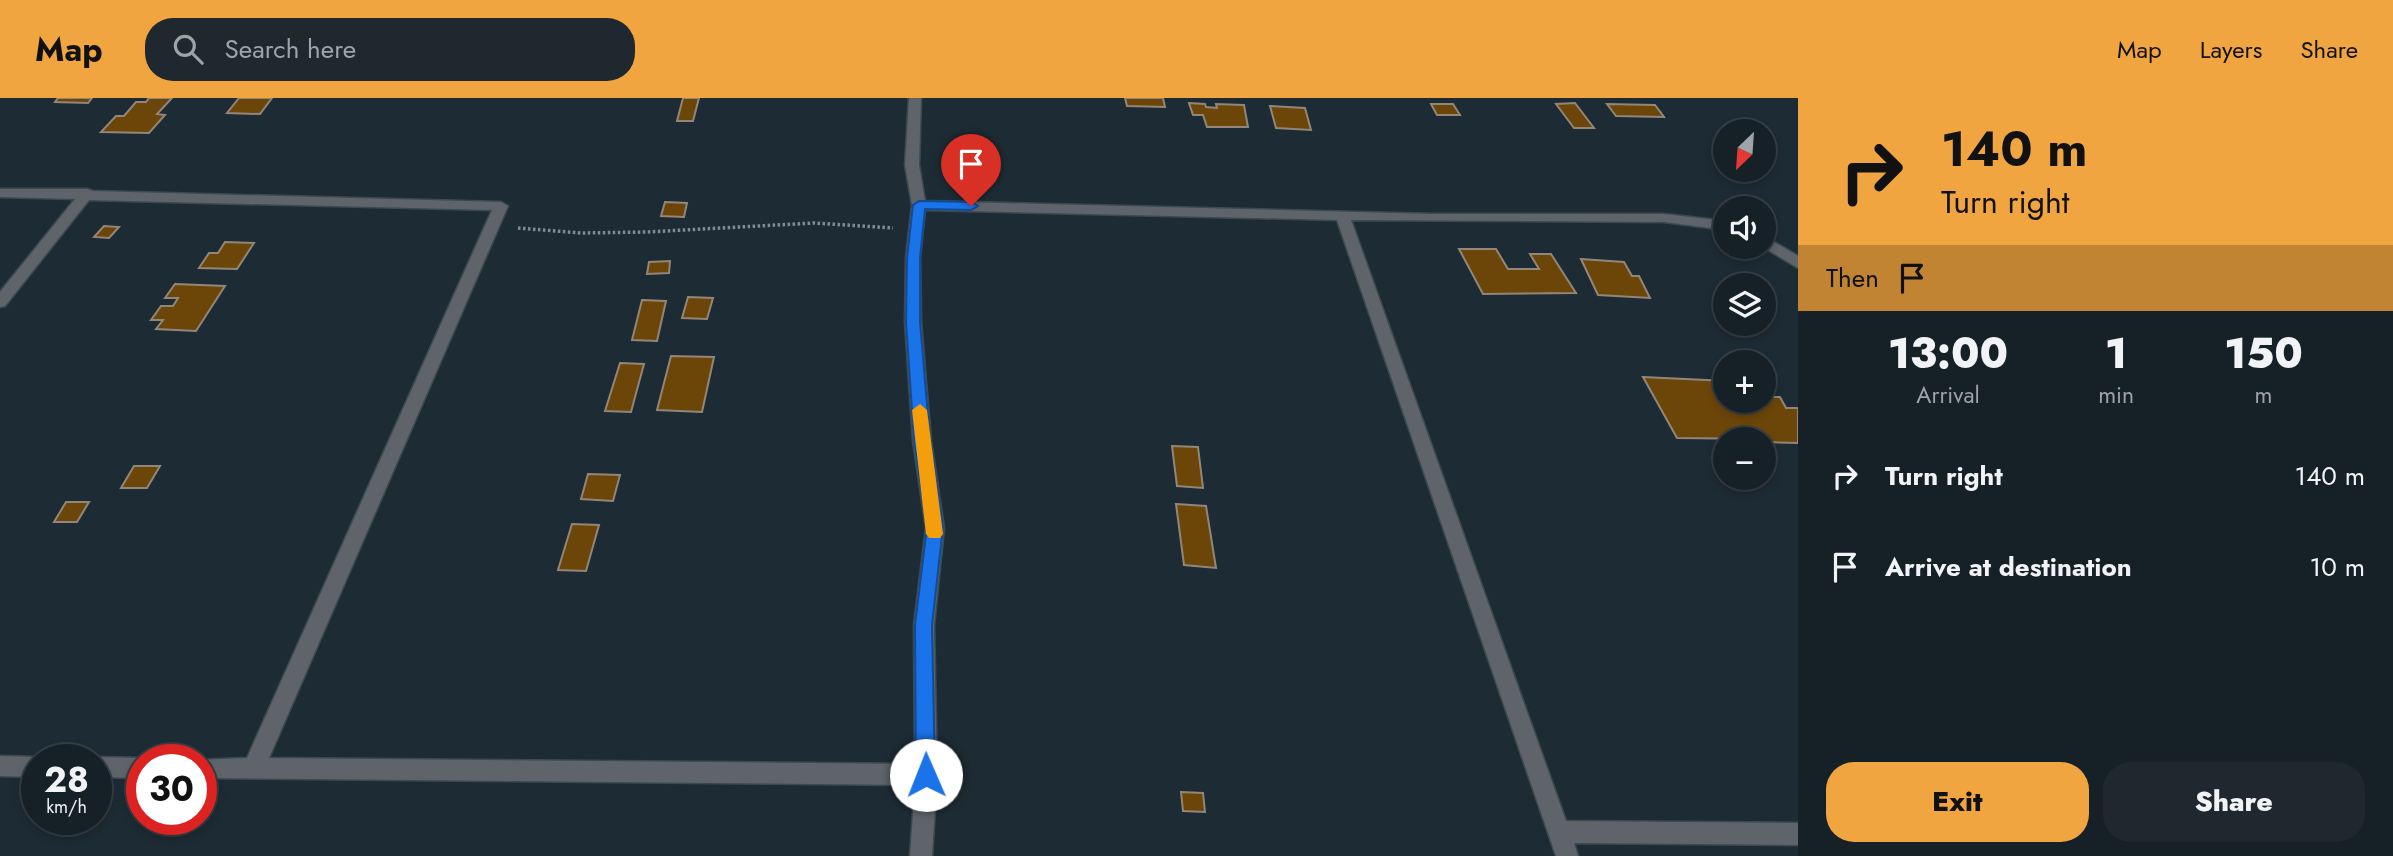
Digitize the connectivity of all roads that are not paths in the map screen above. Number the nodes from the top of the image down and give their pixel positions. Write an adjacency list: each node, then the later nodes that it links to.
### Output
1 (915, 98): 4 (street)
2 (0, 192): 3 (street)
3 (87, 193): 9 (street); 13 (street)
4 (919, 205): 5 (street); 14 (street)
5 (1342, 215): 6 (street); 15 (street)
6 (1713, 224)
7 (1776, 249): 8 (street)
8 (1798, 263)
9 (0, 302)
10 (0, 766): 11 (street)
11 (21, 767)
12 (217, 768): 13 (street)
13 (253, 769): 14 (street)
14 (926, 775): 17 (street)
15 (1557, 832): 16 (street); 18 (street)
16 (1798, 834)
17 (921, 856)
18 (1567, 856)

